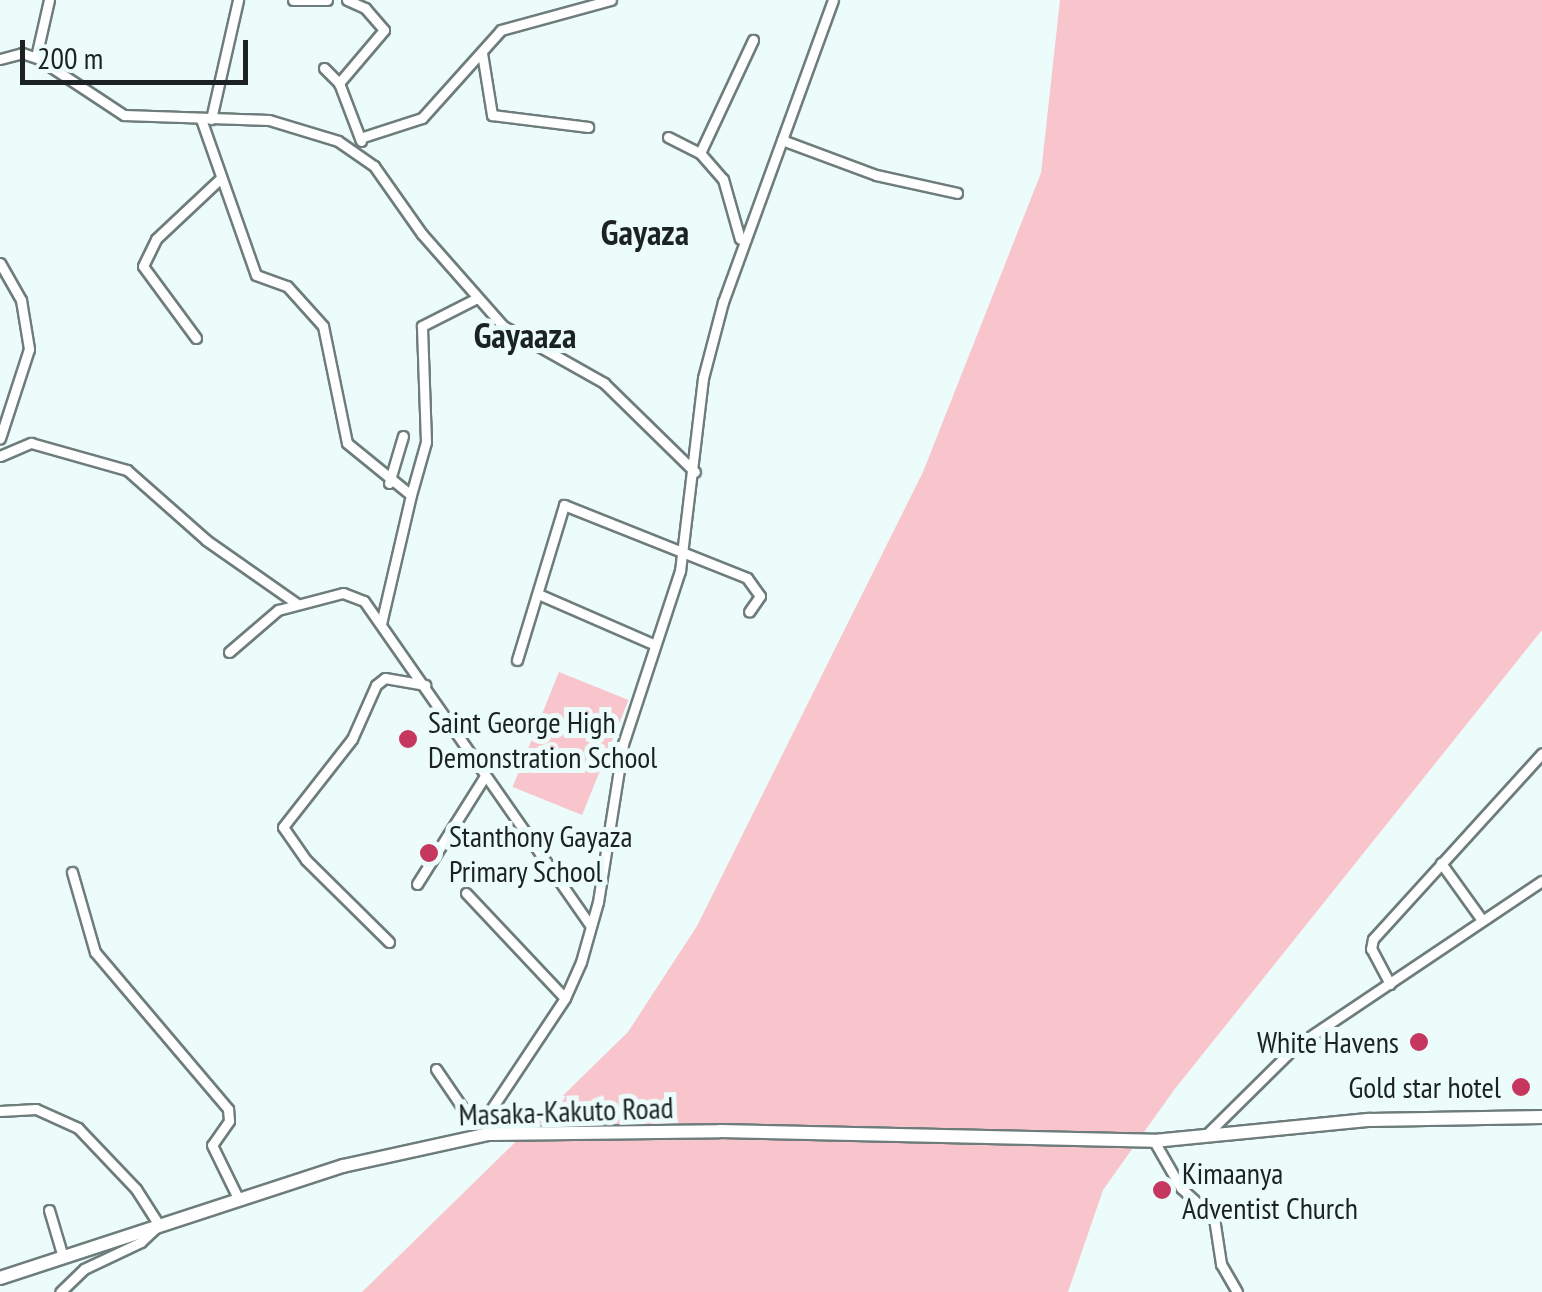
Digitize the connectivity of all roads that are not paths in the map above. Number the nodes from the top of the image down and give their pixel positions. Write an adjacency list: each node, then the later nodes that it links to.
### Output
1 (49, 0): 10 (street)
2 (238, 0): 14 (street)
3 (293, 0): 4 (street)
4 (328, 0)
5 (347, 0): 13 (street)
6 (611, 0): 9 (street)
7 (833, 0): 18 (street)
8 (753, 40): 19 (street)
9 (482, 53): 15 (street); 17 (street)
10 (36, 58): 11 (street); 14 (street)
11 (0, 59)
12 (324, 68): 13 (street)
13 (340, 83): 17 (street)
14 (206, 119): 20 (street); 21 (street)
15 (588, 127)
16 (668, 137): 19 (street)
17 (360, 138): 20 (street)
18 (782, 140): 22 (street); 23 (street)
19 (700, 153): 23 (street)
20 (365, 157): 25 (street)
21 (222, 178): 26 (street); 31 (street)
22 (958, 192)
23 (740, 239): 30 (street)
24 (0, 263): 28 (street)
25 (475, 300): 30 (street); 32 (street)
26 (196, 338)
27 (403, 436): 31 (street)
28 (0, 438)
29 (0, 456): 35 (street)
30 (694, 472): 33 (street)
31 (390, 483): 32 (street)
32 (411, 495): 37 (street)
33 (683, 552): 34 (street); 36 (street); 38 (street)
34 (538, 594): 38 (street); 40 (street)
35 (296, 603): 37 (street); 39 (street)
36 (749, 612)
37 (381, 624): 41 (street)
38 (652, 644): 50 (street)
39 (229, 652)
40 (517, 660)
41 (426, 685): 43 (street); 51 (street)
42 (1542, 752): 44 (street)
43 (485, 776): 47 (street); 50 (street)
44 (1441, 864): 49 (street); 52 (street)
45 (72, 872): 61 (street)
46 (1542, 880): 49 (street)
47 (416, 884)
48 (466, 893): 53 (street)
49 (1482, 920): 52 (street)
50 (591, 926): 53 (street)
51 (389, 942)
52 (1390, 984): 58 (street)
53 (565, 998): 56 (street)
54 (436, 1069): 56 (street)
55 (0, 1111): 63 (street)
56 (488, 1114): 59 (street)
57 (1542, 1117): 58 (highway, Masaka-Kakuto Road)
58 (1208, 1133): 60 (highway, Masaka-Kakuto Road)
59 (489, 1134): 60 (highway, Masaka-Kakuto Road); 61 (highway, Masaka-Kakuto Road)
60 (1154, 1141): 67 (street)
61 (239, 1200): 63 (highway, Masaka-Kakuto Road)
62 (49, 1210): 64 (street)
63 (159, 1226): 64 (highway, Masaka-Kakuto Road); 66 (street)
64 (63, 1257): 65 (highway, Masaka-Kakuto Road)
65 (0, 1278)
66 (60, 1292)
67 (1238, 1292)

